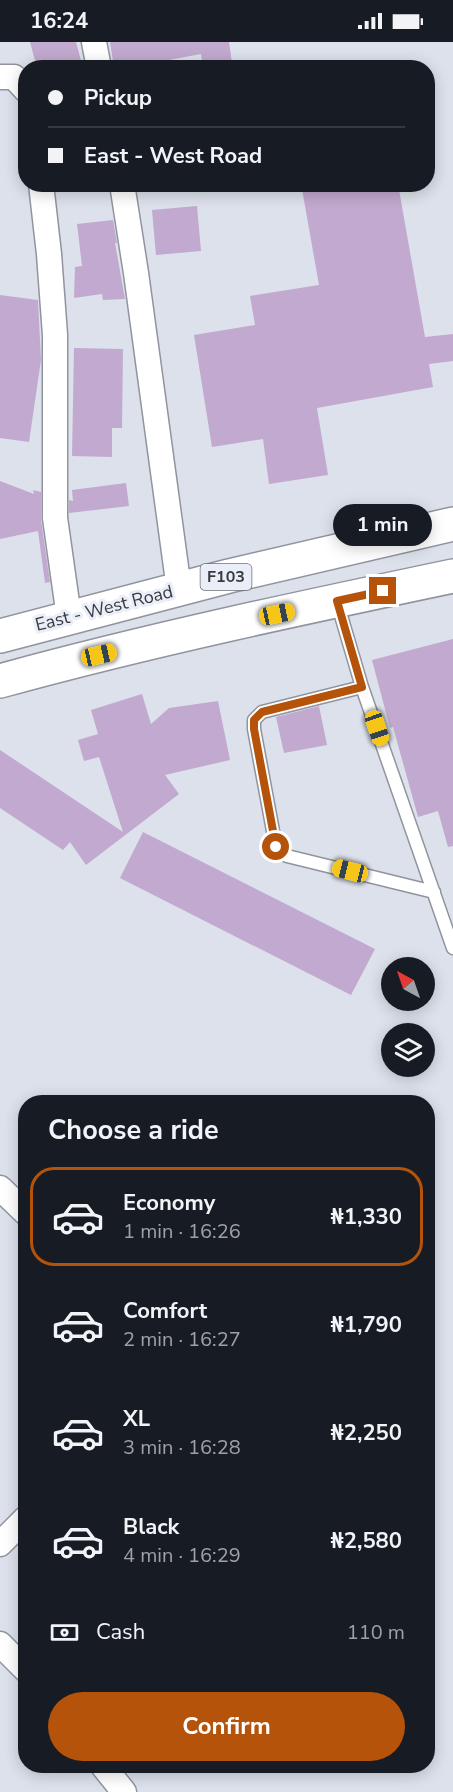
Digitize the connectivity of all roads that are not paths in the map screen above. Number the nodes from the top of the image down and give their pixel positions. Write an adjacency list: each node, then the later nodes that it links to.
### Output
1 (94, 42): 2 (street)
2 (97, 60)
3 (0, 77): 4 (street)
4 (18, 81)
5 (42, 192): 11 (street)
6 (123, 192): 9 (street)
7 (453, 524): 9 (main road, East - West Road / F103)
8 (453, 576): 10 (main road)
9 (179, 589): 11 (main road, East - West Road / F103)
10 (337, 601): 13 (main road); 14 (lane)
11 (69, 617): 12 (main road, East - West Road / F103)
12 (0, 636)
13 (0, 681)
14 (362, 687): 15 (lane); 15 (lane)
15 (434, 892): 16 (lane)
16 (453, 948)
17 (0, 1188): 18 (street)
18 (18, 1205)
19 (18, 1526): 20 (street)
20 (0, 1544)
21 (0, 1644): 22 (street)
22 (18, 1662)
23 (109, 1773): 24 (street)
24 (124, 1792)

